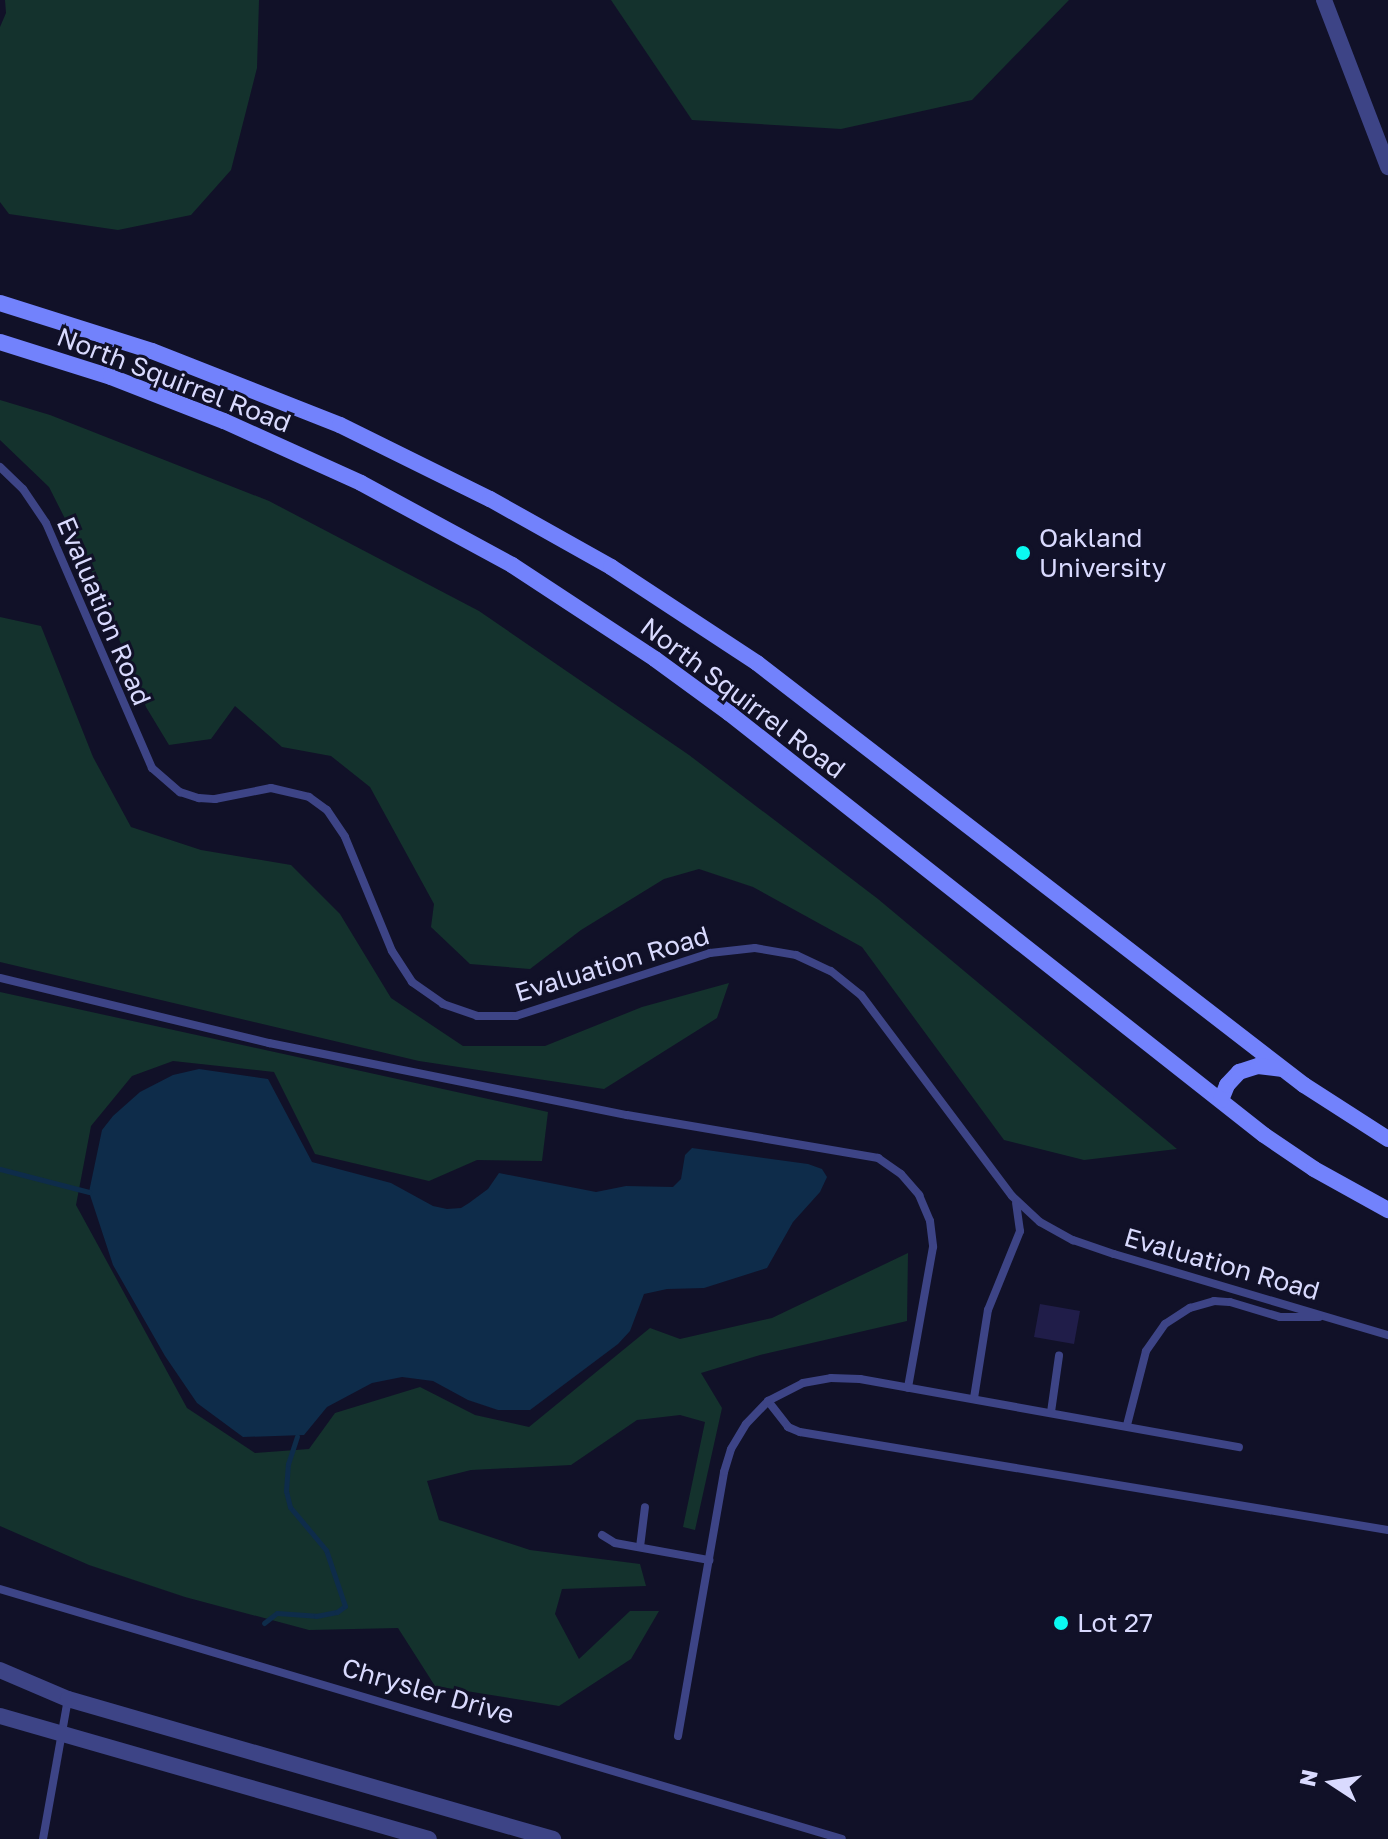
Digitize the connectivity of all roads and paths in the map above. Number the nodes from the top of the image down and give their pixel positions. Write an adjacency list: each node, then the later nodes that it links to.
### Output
1 (1324, 0): 2 (street)
2 (1388, 167)
3 (0, 303): 7 (main road, North Squirrel Road)
4 (0, 342): 8 (main road, North Squirrel Road)
5 (0, 467): 10 (lane, Evaluation Road)
6 (0, 978): 15 (lane)
7 (1283, 1069): 8 (main road); 9 (main road, North Squirrel Road)
8 (1221, 1100): 11 (main road, North Squirrel Road)
9 (1388, 1139)
10 (1012, 1196): 12 (lane, Evaluation Road); 16 (lane, Evaluation Road)
11 (1388, 1210)
12 (1332, 1317): 13 (lane); 19 (lane, Evaluation Road)
13 (1388, 1335)
14 (1059, 1356): 18 (lane)
15 (908, 1388): 16 (lane); 17 (lane)
16 (974, 1398): 18 (lane)
17 (768, 1401): 22 (lane); 25 (lane)
18 (1051, 1412): 19 (lane)
19 (1127, 1425): 20 (lane)
20 (1239, 1447)
21 (645, 1507): 24 (lane)
22 (1388, 1530)
23 (602, 1535): 24 (lane)
24 (640, 1547): 25 (lane)
25 (709, 1560): 31 (lane)
26 (0, 1589): 35 (lane, Chrysler Drive)
27 (0, 1670): 28 (street)
28 (68, 1699): 30 (lane); 34 (street)
29 (0, 1716): 30 (street)
30 (62, 1735): 32 (lane); 33 (street)
31 (678, 1736)
32 (43, 1839)
33 (429, 1839)
34 (553, 1839)
35 (842, 1839)

